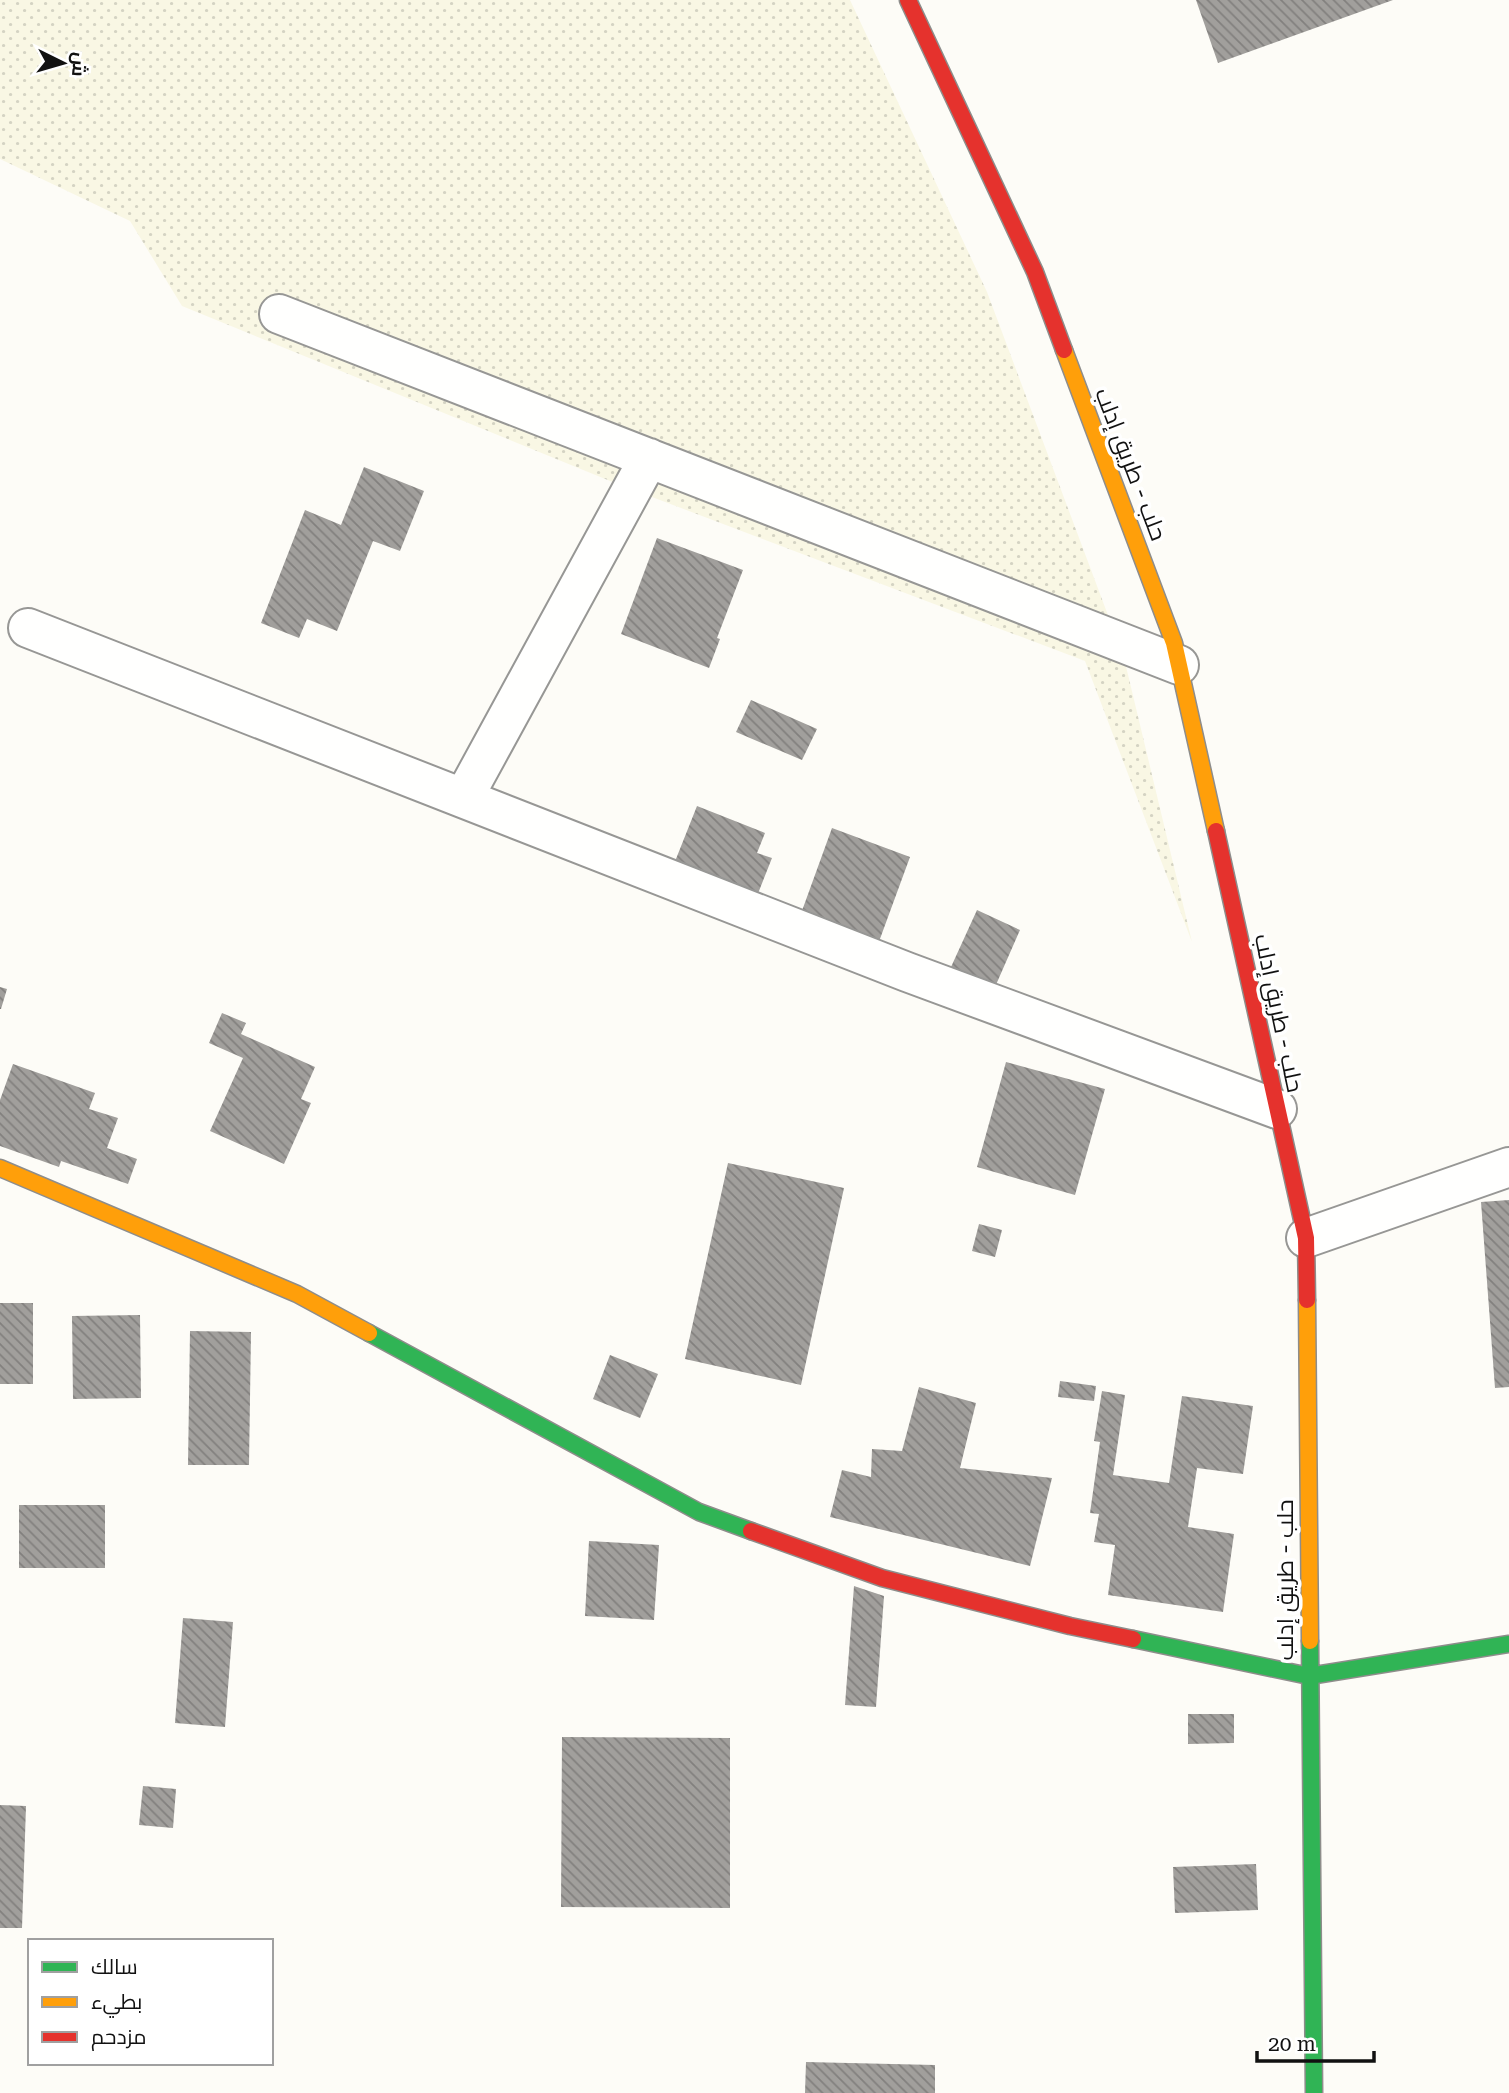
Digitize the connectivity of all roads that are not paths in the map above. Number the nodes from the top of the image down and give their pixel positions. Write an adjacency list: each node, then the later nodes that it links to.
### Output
1 (908, 0): 5 (main road, حلب - طريق إدلب)
2 (279, 314): 3 (street)
3 (649, 458): 5 (street); 6 (street)
4 (28, 628): 6 (street)
5 (1179, 665): 7 (main road, حلب - طريق إدلب)
6 (464, 797): 7 (street)
7 (1277, 1109): 10 (main road, حلب - طريق إدلب)
8 (1509, 1167): 10 (street)
9 (0, 1168): 12 (main road)
10 (1306, 1238): 12 (main road, حلب - طريق إدلب)
11 (1509, 1644): 12 (main road)
12 (1309, 1676): 13 (main road, حلب - طريق إدلب)
13 (1314, 2093)

